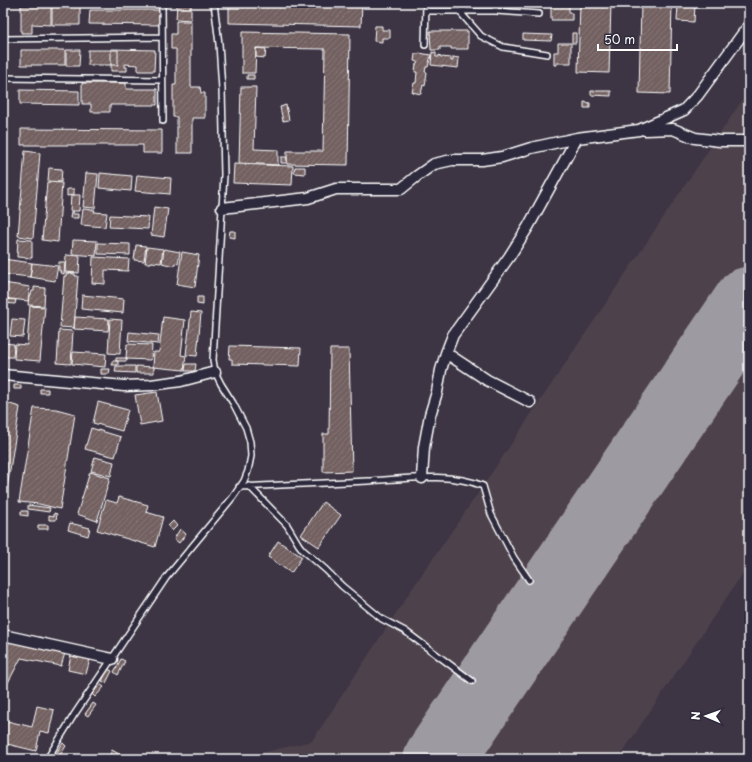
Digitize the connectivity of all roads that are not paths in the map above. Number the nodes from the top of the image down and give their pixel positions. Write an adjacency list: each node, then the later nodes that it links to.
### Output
1 (4, 3): 13 (lane)
2 (162, 3): 14 (lane)
3 (214, 3): 24 (lane)
4 (426, 3): 7 (lane)
5 (459, 3): 9 (lane)
6 (496, 3): 10 (lane)
7 (426, 11): 8 (lane); 16 (lane)
8 (459, 11): 9 (lane); 17 (lane)
9 (465, 11): 10 (lane)
10 (495, 11): 11 (lane)
11 (539, 14)
12 (749, 25): 21 (street)
13 (3, 30)
14 (162, 37): 15 (lane); 19 (lane)
15 (3, 39)
16 (425, 45)
17 (547, 54)
18 (3, 78): 19 (lane)
19 (162, 80): 20 (lane)
20 (163, 121)
21 (639, 130): 22 (street); 23 (street)
22 (577, 138): 24 (street); 25 (street)
23 (749, 141)
24 (222, 208): 26 (lane)
25 (446, 353): 28 (street); 29 (street)
26 (215, 372): 27 (street); 30 (lane)
27 (3, 375)
28 (530, 402)
29 (422, 478): 32 (lane); 33 (lane)
30 (244, 481): 31 (lane); 32 (lane)
31 (239, 487): 32 (lane); 35 (lane)
32 (250, 487): 36 (lane)
33 (529, 580)
34 (3, 635): 35 (street)
35 (112, 659): 37 (lane)
36 (472, 681)
37 (48, 759)

